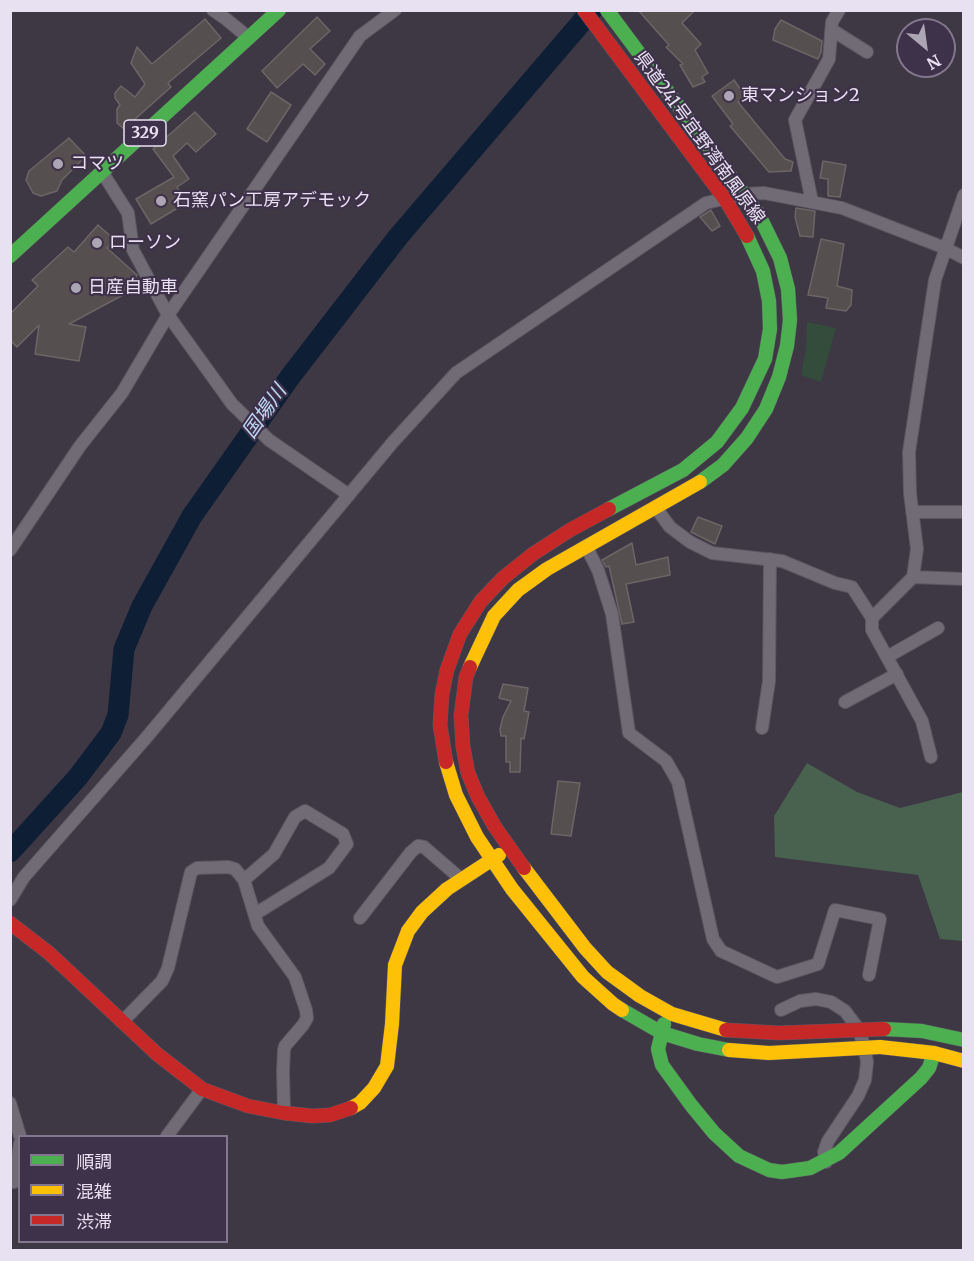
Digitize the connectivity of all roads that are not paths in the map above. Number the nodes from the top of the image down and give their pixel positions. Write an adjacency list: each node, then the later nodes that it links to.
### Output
1 (213, 10): 8 (street)
2 (279, 10): 8 (main road, 329)
3 (395, 10): 18 (street)
4 (584, 10): 13 (main road, 県道241号宜野湾南風原線)
5 (839, 10): 7 (street)
6 (610, 12): 11 (main road, 県道241号宜野湾南風原線)
7 (832, 30): 9 (street); 14 (street)
8 (249, 38): 10 (main road, 329)
9 (867, 52)
10 (102, 172): 16 (main road, 329); 18 (street)
11 (745, 194): 13 (street); 14 (street); 20 (main road, 県道241号宜野湾南風原線)
12 (963, 195): 15 (street)
13 (725, 199): 19 (street); 36 (main road, 県道241号宜野湾南風原線)
14 (812, 202): 15 (street)
15 (945, 248): 17 (street); 21 (street)
16 (10, 256)
17 (963, 258)
18 (168, 315): 19 (street); 24 (street)
19 (349, 495): 39 (street)
20 (656, 508): 23 (main road, 県道241号宜野湾南風原線); 25 (street)
21 (912, 512): 22 (street); 26 (street)
22 (963, 512)
23 (586, 546): 35 (main road, 県道241号宜野湾南風原線); 43 (street)
24 (10, 550)
25 (770, 560): 28 (street); 33 (street)
26 (913, 577): 27 (street); 28 (street)
27 (963, 579)
28 (872, 618): 30 (street)
29 (938, 628): 30 (street)
30 (887, 657): 31 (street)
31 (897, 674): 32 (street); 34 (street)
32 (845, 702)
33 (762, 728)
34 (931, 757)
35 (509, 849): 36 (main road); 45 (main road, 県道241号宜野湾南風原線)
36 (492, 859): 37 (main road); 47 (main road, 県道241号宜野湾南風原線)
37 (461, 879): 41 (street); 53 (main road)
38 (244, 880): 40 (street); 40 (street); 46 (street)
39 (10, 900)
40 (255, 914): 53 (street)
41 (360, 918)
42 (10, 923): 46 (main road)
43 (869, 975)
44 (781, 1010): 57 (street)
45 (667, 1011): 47 (main road); 48 (main road, 県道241号宜野湾南風原線, bridge)
46 (122, 1022): 51 (main road)
47 (662, 1033): 49 (main road, 県道241号宜野湾南風原線, bridge); 57 (main road)
48 (963, 1040)
49 (934, 1053): 50 (main road, 県道241号宜野湾南風原線); 57 (main road)
50 (963, 1061)
51 (202, 1089): 53 (main road); 55 (street)
52 (10, 1103): 54 (street)
53 (284, 1113)
54 (19, 1135)
55 (168, 1135)
56 (18, 1159): 58 (street)
57 (826, 1161)
58 (15, 1183)

